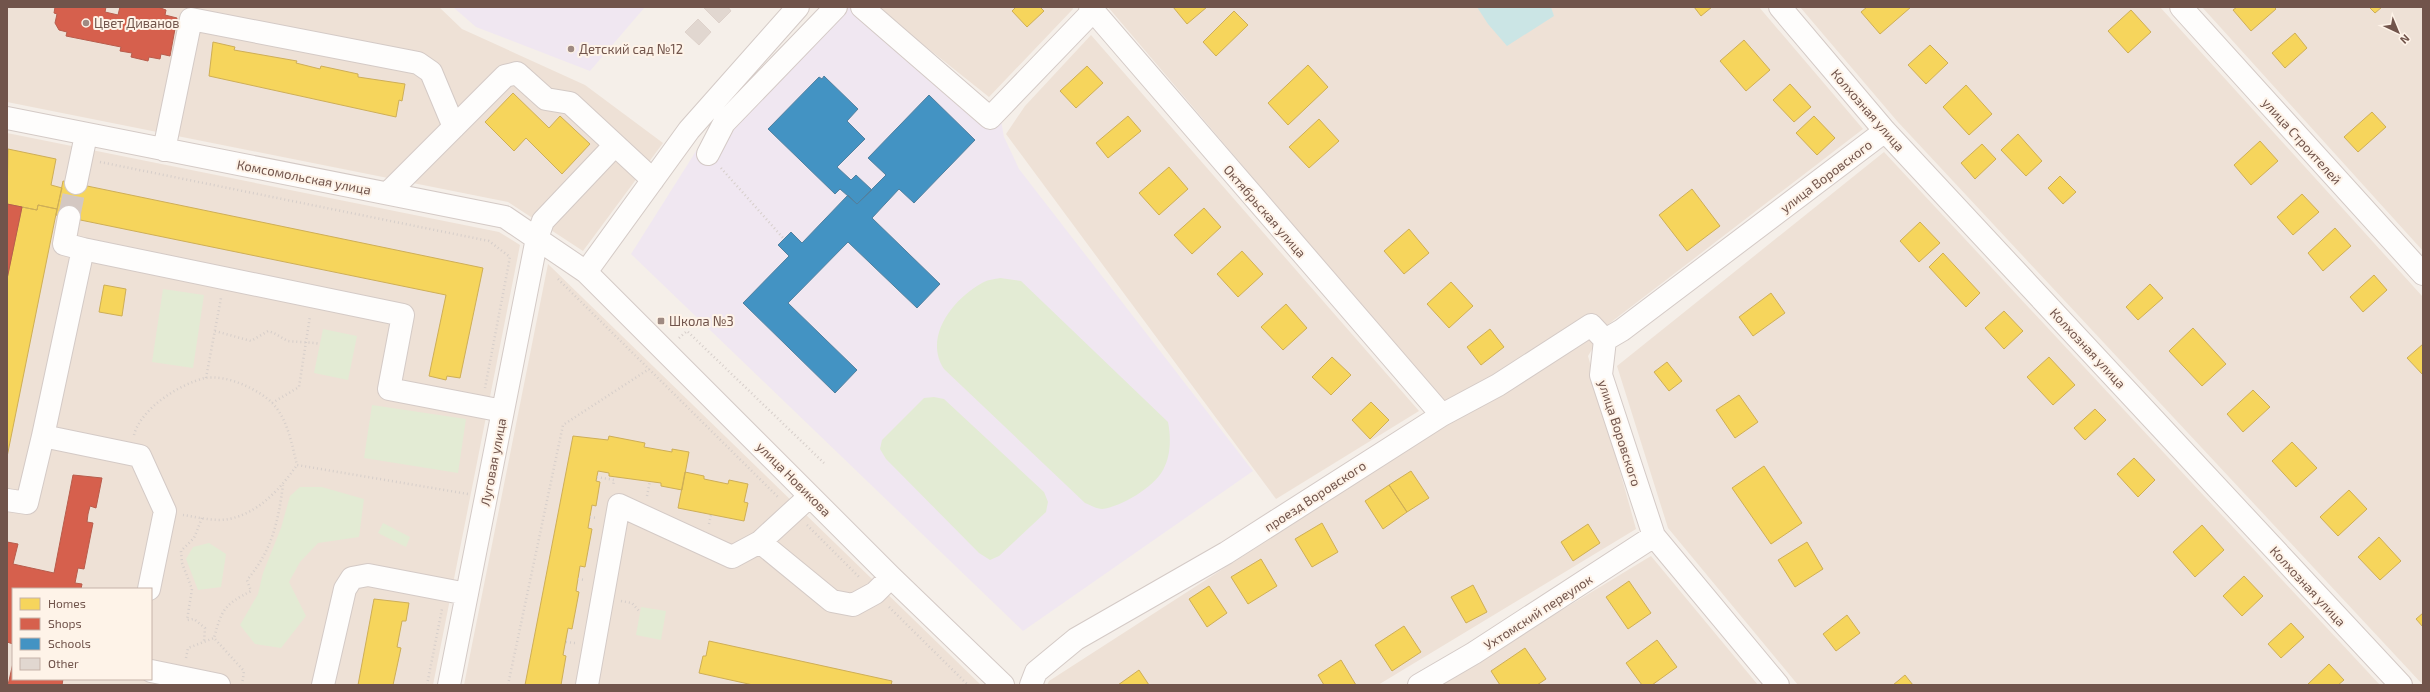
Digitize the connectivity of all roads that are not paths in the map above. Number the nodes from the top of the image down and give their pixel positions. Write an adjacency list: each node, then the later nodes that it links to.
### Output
1 (798, 7): 15 (street)
2 (836, 7): 14 (street)
3 (862, 7): 6 (street)
4 (1780, 7): 10 (street, Колхозная улица)
5 (2181, 7): 22 (street, улица Строителей)
6 (1091, 9): 25 (street, Октябрьская улица)
7 (203, 14): 9 (street); 13 (street)
8 (7, 118): 11 (street, Комсомольская улица)
9 (454, 127): 12 (street); 17 (street)
10 (1885, 131): 23 (street, улица Воровского); 43 (street, Колхозная улица)
11 (86, 134): 13 (street, Комсомольская улица); 16 (street)
12 (615, 145): 15 (street); 19 (street, Луговая улица)
13 (164, 150): 17 (street, Комсомольская улица)
14 (708, 154)
15 (653, 180): 21 (street)
16 (76, 183)
17 (388, 194): 19 (street, Комсомольская улица)
18 (69, 217): 20 (street)
19 (537, 238): 21 (street, Комсомольская улица); 24 (street, Луговая улица)
20 (83, 249): 24 (street); 26 (street)
21 (586, 272): 27 (street, улица Новикова)
22 (2423, 274)
23 (1605, 340): 25 (street, проезд Воровского); 29 (street, улица Воровского)
24 (503, 411): 33 (street, Луговая улица)
25 (1442, 414): 40 (street, проезд Воровского)
26 (43, 436): 28 (street); 32 (street)
27 (810, 496): 30 (street); 31 (street, улица Новикова)
28 (7, 500)
29 (1654, 536): 41 (street, Ухтомский переулок); 42 (street, улица Воровского)
30 (760, 542): 31 (street); 38 (street)
31 (891, 577): 39 (street, улица Новикова)
32 (149, 588)
33 (467, 594): 36 (street); 37 (street, Луговая улица)
34 (152, 671): 35 (street)
35 (219, 685)
36 (324, 685)
37 (449, 685)
38 (588, 685)
39 (1003, 685)
40 (1030, 685)
41 (1419, 685)
42 (1778, 685)
43 (2401, 685)

